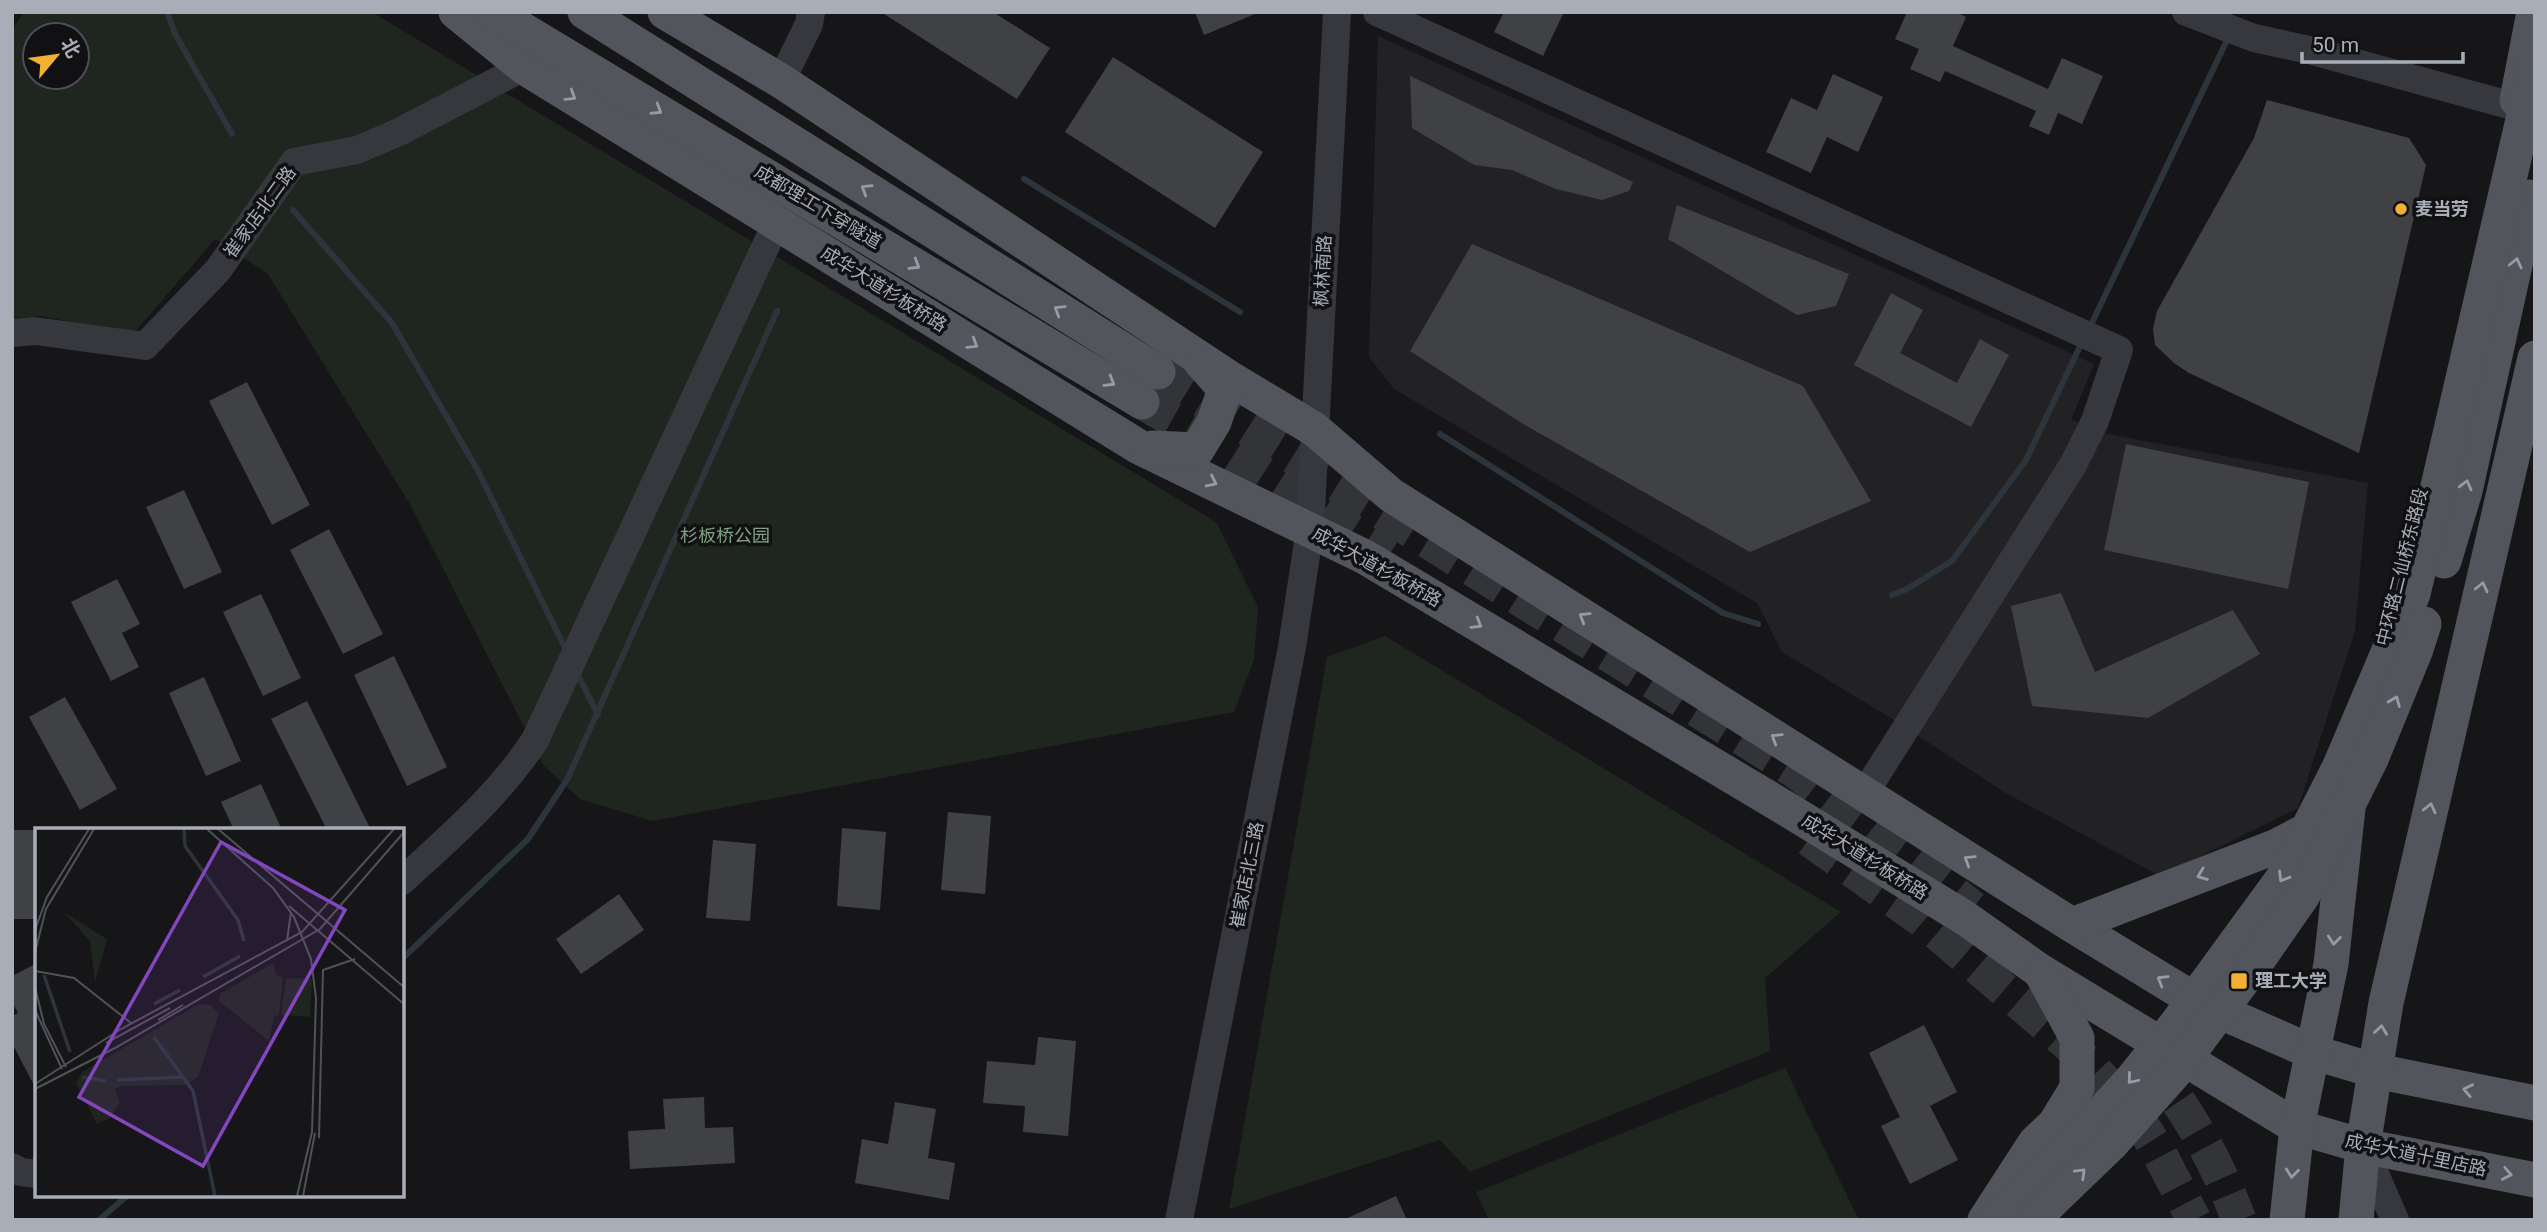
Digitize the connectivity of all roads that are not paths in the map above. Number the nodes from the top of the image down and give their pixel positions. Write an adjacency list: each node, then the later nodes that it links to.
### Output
1 (456, 12): 10 (main road, 成华大道杉板桥路)
2 (493, 12): 3 (main road, 成都理工下穿隧道, one-way to 3)
3 (585, 12)
4 (665, 12): 12 (main road)
5 (811, 12): 12 (street)
6 (1337, 12): 19 (street, 枫林南路)
7 (1377, 12): 23 (street)
8 (2535, 12): 13 (main road, 中环路二仙桥东路段)
9 (2189, 14): 13 (street)
10 (524, 67): 15 (main road, 成华大道杉板桥路, one-way to 15); 16 (street, 崔家店北二路)
11 (2535, 68): 37 (main road, one-way to 37, bridge)
12 (781, 82): 17 (main road)
13 (2516, 107): 22 (main road, 中环路二仙桥东路段)
14 (2535, 177): 38 (main road, one-way to 14, bridge)
15 (779, 224): 20 (main road, 成华大道杉板桥路, one-way to 20); 24 (street)
16 (12, 333)
17 (1193, 354): 19 (main road); 20 (main road)
18 (2535, 358): 28 (main road, one-way to 18)
19 (1314, 429): 21 (street, 枫林南路); 23 (main road, one-way to 19)
20 (1139, 447): 21 (main road, 成华大道杉板桥路, one-way to 21)
21 (1310, 529): 26 (main road, 成华大道杉板桥路, one-way to 26); 35 (street, 崔家店北三路)
22 (2352, 772): 25 (main road, one-way to 25); 27 (main road, 中环路二仙桥东路段, one-way to 27)
23 (1864, 794): 25 (main road, one-way to 23)
24 (404, 879)
25 (2073, 925): 27 (main road, one-way to 25)
26 (2040, 971): 30 (main road, 成华大道杉板桥路); 36 (main road)
27 (2312, 1052): 28 (main road); 30 (main road, 中环路二仙桥东路段)
28 (2375, 1070): 29 (main road, one-way to 28); 31 (main road)
29 (2535, 1103)
30 (2297, 1127): 31 (main road, 成华大道十里店路); 39 (main road, 中环路二仙桥东路段, one-way to 39)
31 (2363, 1146): 34 (main road, 成华大道十里店路, one-way to 34); 40 (main road); 41 (street)
32 (12, 1167): 33 (street)
33 (35, 1174)
34 (2535, 1180)
35 (1179, 1220)
36 (1985, 1220)
37 (1993, 1220)
38 (2032, 1220)
39 (2287, 1220)
40 (2356, 1220)
41 (2395, 1220)

